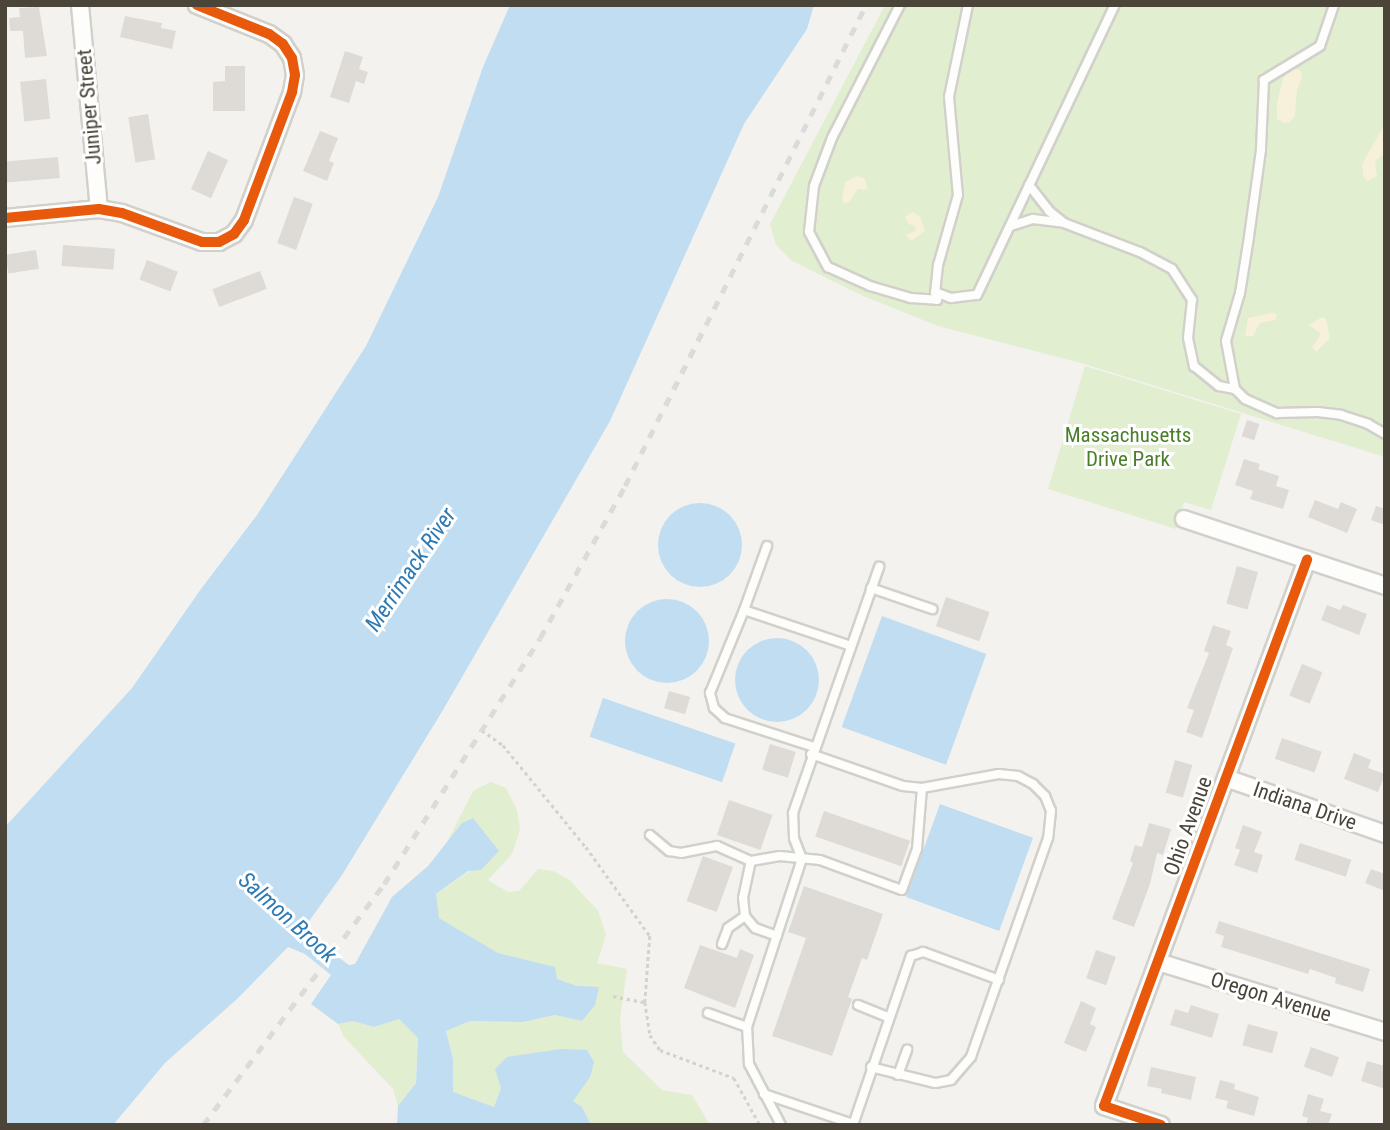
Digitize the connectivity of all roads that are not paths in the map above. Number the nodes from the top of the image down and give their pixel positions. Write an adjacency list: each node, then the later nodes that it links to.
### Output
1 (80, 5): 8 (street, Juniper Street)
2 (197, 5): 8 (street)
3 (900, 5): 12 (lane)
4 (968, 5): 12 (lane)
5 (1115, 5): 7 (lane)
6 (1334, 5): 13 (lane)
7 (1029, 185): 10 (lane); 11 (lane)
8 (99, 209): 9 (street)
9 (5, 218)
10 (1065, 223): 11 (lane); 13 (lane)
11 (1010, 226): 12 (lane)
12 (935, 292)
13 (1235, 389): 14 (lane)
14 (1385, 434)
15 (1184, 519): 17 (street)
16 (766, 546): 22 (lane)
17 (1307, 560): 19 (street); 25 (street, Ohio Avenue)
18 (879, 567): 20 (lane)
19 (1385, 586)
20 (872, 588): 21 (lane); 23 (lane)
21 (932, 609)
22 (744, 610): 23 (lane); 24 (lane)
23 (850, 646): 24 (lane)
24 (812, 751): 26 (lane); 29 (lane)
25 (1226, 778): 27 (street, Indiana Drive); 34 (street, Ohio Avenue)
26 (922, 788): 29 (lane); 35 (lane)
27 (1385, 834)
28 (650, 835): 30 (lane)
29 (802, 859): 30 (lane); 32 (lane)
30 (751, 860): 31 (lane)
31 (745, 916): 32 (lane); 33 (lane)
32 (777, 936): 39 (lane)
33 (722, 944)
34 (1158, 962): 40 (street, Oregon Avenue); 47 (street, Ohio Avenue)
35 (999, 980): 38 (lane); 43 (lane)
36 (858, 1005): 38 (lane)
37 (708, 1013): 39 (lane)
38 (888, 1017): 42 (lane)
39 (747, 1027): 44 (lane)
40 (1385, 1032)
41 (907, 1050): 43 (lane)
42 (871, 1067): 43 (lane); 45 (lane)
43 (898, 1075)
44 (764, 1094): 45 (lane); 46 (lane)
45 (853, 1124)
46 (780, 1125)
47 (1161, 1125)

